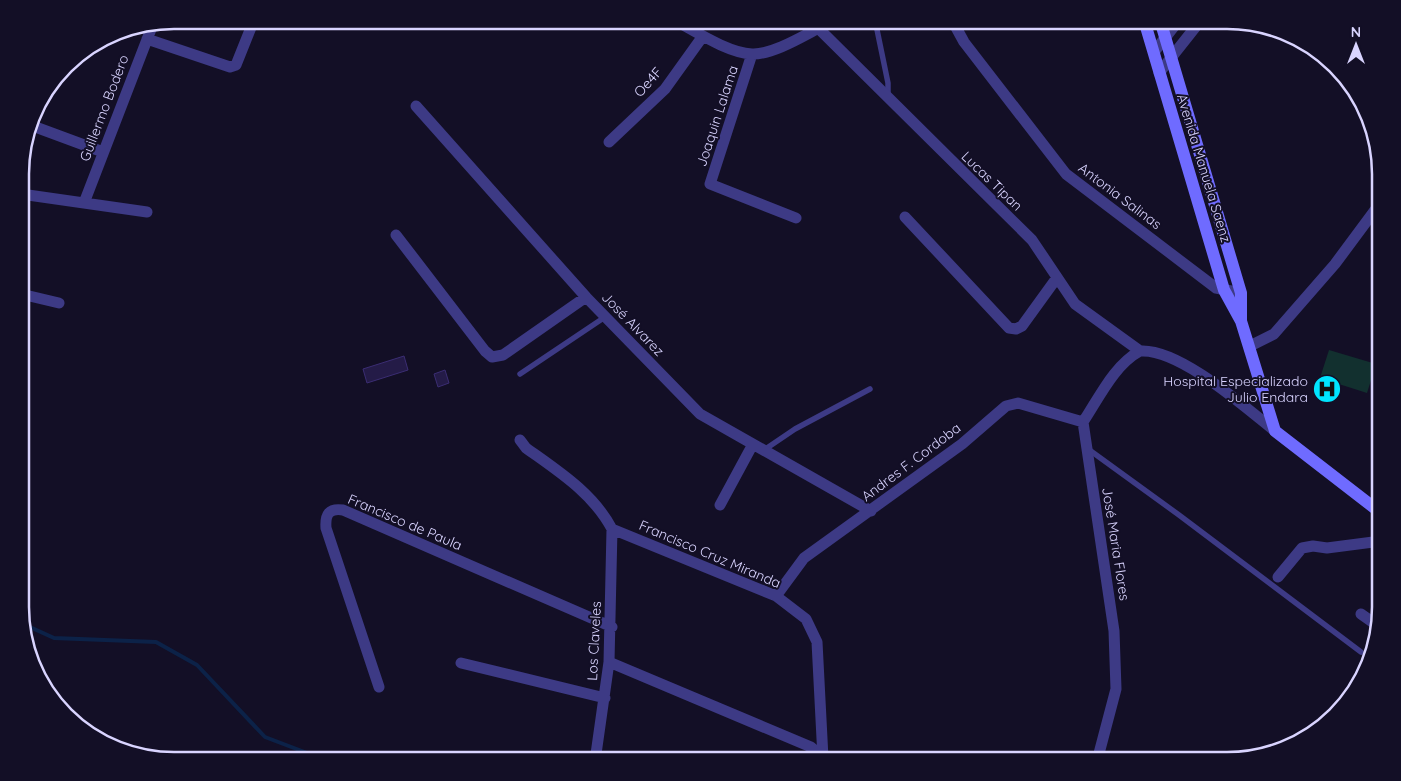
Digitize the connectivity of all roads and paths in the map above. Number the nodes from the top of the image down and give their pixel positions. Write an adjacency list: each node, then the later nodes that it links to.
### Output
1 (250, 29): 13 (street)
2 (690, 29): 11 (street)
3 (877, 29): 18 (lane)
4 (957, 29): 31 (street, Antonia Salinas)
5 (1147, 29): 14 (street, Avenida Manuela Saenz)
6 (1162, 29): 12 (street, Avenida Manuela Saenz)
7 (1172, 29): 12 (street)
8 (1194, 29): 16 (street)
9 (817, 30): 15 (street); 18 (street, Lucas Tipan)
10 (150, 31): 13 (street, Guillermo Bodero)
11 (703, 36): 15 (street); 21 (street, Oe4F)
12 (1165, 38): 14 (street); 16 (street, Avenida Manuela Saenz)
13 (147, 39): 22 (street, Guillermo Bodero)
14 (1154, 52): 17 (street, Avenida Manuela Saenz)
15 (752, 54): 28 (street, Joaquin Lalama)
16 (1172, 57): 17 (street); 32 (street, Avenida Manuela Saenz)
17 (1159, 73): 31 (street, Avenida Manuela Saenz)
18 (888, 100): 30 (street, Lucas Tipan)
19 (416, 106): 34 (street, José Alvarez)
20 (36, 127): 22 (street)
21 (609, 142)
22 (103, 152): 24 (street, Guillermo Bodero)
23 (29, 195): 24 (street)
24 (84, 202): 25 (street)
25 (147, 212)
26 (1372, 214): 38 (street)
27 (905, 217): 30 (street)
28 (796, 218)
29 (396, 235): 34 (street)
30 (1056, 279): 39 (street, Lucas Tipan)
31 (1224, 290): 32 (street, Antonia Salinas); 37 (street, Avenida Manuela Saenz)
32 (1241, 293): 37 (street, Avenida Manuela Saenz)
33 (29, 296): 35 (street)
34 (586, 297): 36 (street, José Alvarez)
35 (59, 303)
36 (605, 317): 40 (lane); 45 (street, José Alvarez)
37 (1241, 321): 38 (street, Avenida Manuela Saenz)
38 (1250, 346): 43 (street, Avenida Manuela Saenz)
39 (1140, 351): 42 (street); 43 (street, Lucas Tipan)
40 (520, 374)
41 (870, 389): 47 (lane)
42 (1083, 422): 46 (street, José Maria Flores); 50 (street, Andres F. Cordoba)
43 (1275, 431): 49 (street)
44 (520, 440): 51 (street)
45 (753, 444): 47 (street, José Alvarez); 48 (street)
46 (1086, 448): 58 (lane); 66 (street, José Maria Flores)
47 (764, 450): 50 (street, José Alvarez)
48 (720, 505)
49 (1372, 506)
50 (871, 511): 54 (street, Andres F. Cordoba)
51 (612, 530): 54 (street, Francisco Cruz Miranda); 57 (street, Los Claveles)
52 (1372, 542): 53 (street)
53 (1278, 577)
54 (776, 596): 65 (street, Francisco Cruz Miranda)
55 (1361, 614): 56 (street)
56 (1372, 621)
57 (612, 627): 59 (street, Los Claveles); 61 (street, Francisco de Paula)
58 (1361, 652)
59 (609, 662): 62 (street, Los Claveles); 64 (street)
60 (461, 664): 62 (street)
61 (379, 687)
62 (605, 698): 63 (street, Los Claveles)
63 (596, 752)
64 (816, 752)
65 (824, 752)
66 (1099, 752)

